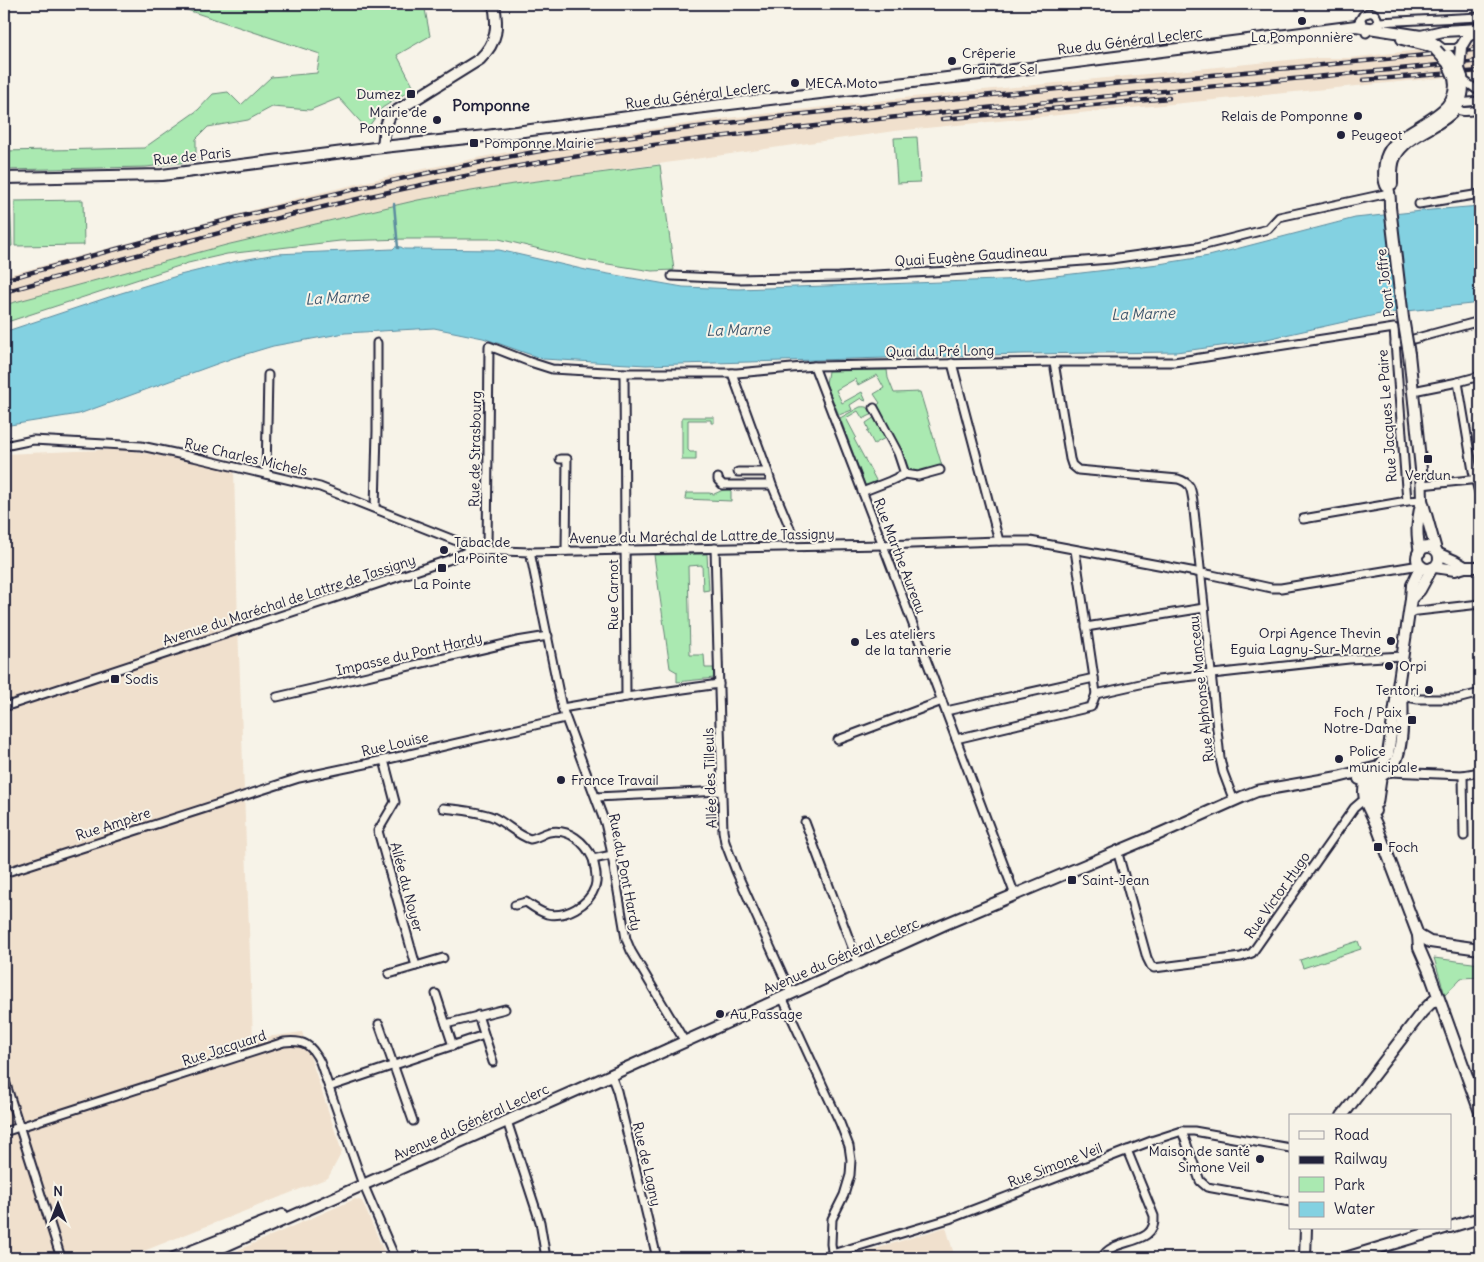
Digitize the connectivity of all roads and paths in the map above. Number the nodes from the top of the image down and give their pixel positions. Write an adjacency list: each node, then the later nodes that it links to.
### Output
1 (494, 4): 14 (main road)
2 (1367, 4): 3 (street)
3 (1368, 13): 5 (street); 5 (street)
4 (1480, 17): 5 (street)
5 (1366, 26): 7 (main road, Rue du Général Leclerc); 14 (main road, Rue du Général Leclerc)
6 (1479, 29): 7 (main road); 8 (main road)
7 (1431, 43): 8 (main road); 9 (main road, bridge)
8 (1461, 47): 9 (main road, bridge)
9 (1459, 76): 10 (street); 12 (main road)
10 (1480, 92)
11 (1480, 100): 12 (street)
12 (1455, 105): 13 (street); 16 (main road, Pont Joffre)
13 (1480, 110)
14 (383, 148): 15 (main road, Rue de Paris)
15 (4, 178)
16 (1389, 191): 19 (street, Quai Eugène Gaudineau); 34 (main road, Pont Joffre, bridge)
17 (1480, 194): 18 (street)
18 (1419, 204)
19 (672, 276)
20 (1480, 321): 23 (street)
21 (1394, 328): 23 (street, Rue Jacques Le Paire); 25 (street, Quai du Pré Long)
22 (377, 343): 51 (street)
23 (1395, 344): 50 (street, Rue Jacques Le Paire)
24 (489, 346): 28 (street, Quai du Pré Long); 60 (street, Rue de Strasbourg)
25 (1054, 362): 26 (street, Quai du Pré Long); 69 (street, Rue Alphonse Manceau)
26 (952, 363): 27 (street, Quai du Pré Long); 54 (street)
27 (814, 366): 30 (street, Quai du Pré Long); 47 (street, Rue Marthe Aureau)
28 (624, 372): 30 (street, Quai du Pré Long); 58 (street, Rue Carnot)
29 (1480, 372): 32 (street)
30 (732, 373): 40 (street)
31 (268, 375): 41 (street)
32 (1477, 376): 33 (street)
33 (1458, 382): 34 (street); 44 (street)
34 (1413, 390): 46 (main road, Pont Joffre)
35 (874, 408): 42 (street)
36 (4, 446): 41 (street, Rue Charles Michels)
37 (560, 458): 61 (street)
38 (940, 470): 42 (street)
39 (738, 472): 40 (street)
40 (768, 472): 45 (street)
41 (266, 474): 51 (street, Rue Charles Michels)
42 (905, 474): 47 (street)
43 (718, 478): 45 (street)
44 (1478, 479): 46 (street); 48 (street)
45 (772, 485): 53 (street)
46 (1421, 485): 49 (main road, Pont Joffre)
47 (862, 492): 55 (street, Rue Marthe Aureau)
48 (1480, 496)
49 (1422, 500): 50 (street); 63 (main road); 64 (main road)
50 (1407, 501): 52 (street)
51 (375, 508): 57 (street, Rue Charles Michels)
52 (1303, 519)
53 (792, 533)
54 (999, 541): 55 (street, Avenue du Maréchal de Lattre de Tassigny); 59 (street, Avenue du Maréchal de Lattre de Tassigny)
55 (883, 545): 56 (street, Avenue du Maréchal de Lattre de Tassigny); 86 (street, Rue Marthe Aureau)
56 (715, 548): 58 (street, Avenue du Maréchal de Lattre de Tassigny); 80 (street, Allée des Tilleuls)
57 (471, 550): 60 (street, Avenue du Maréchal de Lattre de Tassigny); 87 (street, Avenue du Maréchal de Lattre de Tassigny)
58 (626, 550): 61 (street, Avenue du Maréchal de Lattre de Tassigny); 85 (street, Rue Carnot)
59 (1075, 550): 69 (street, Avenue du Maréchal de Lattre de Tassigny); 74 (street)
60 (487, 551): 62 (street, Avenue du Maréchal de Lattre de Tassigny)
61 (566, 551): 62 (street, Avenue du Maréchal de Lattre de Tassigny)
62 (530, 552): 75 (street, Rue du Pont Hardy)
63 (1420, 552): 64 (main road); 65 (main road)
64 (1437, 552): 66 (main road); 67 (main road)
65 (1421, 566): 66 (main road); 69 (street, Avenue du Maréchal de Lattre de Tassigny); 70 (main road)
66 (1434, 567): 67 (main road); 70 (main road)
67 (1465, 567): 68 (main road)
68 (1480, 567)
69 (1200, 573): 72 (street, Rue Alphonse Manceau)
70 (1412, 599): 73 (main road)
71 (1480, 604): 73 (street)
72 (1204, 608): 74 (street); 78 (street, Rue Alphonse Manceau)
73 (1409, 612): 76 (main road)
74 (1086, 627): 79 (street)
75 (548, 636): 84 (street, Impasse du Pont Hardy); 88 (street, Rue du Pont Hardy)
76 (1403, 656): 77 (main road); 78 (street)
77 (1400, 674): 83 (main road); 96 (main road)
78 (1211, 675): 82 (street); 101 (street, Rue Alphonse Manceau)
79 (1094, 678): 82 (street); 89 (street)
80 (719, 684): 85 (street); 98 (street, Allée des Tilleuls)
81 (1480, 693): 83 (street)
82 (1096, 694): 91 (street)
83 (1402, 696): 95 (main road)
84 (277, 697)
85 (626, 697): 88 (street)
86 (942, 701): 89 (street, Rue Marthe Aureau); 92 (street)
87 (4, 707)
88 (562, 708): 90 (street, Rue du Pont Hardy)
89 (946, 711): 91 (street, Rue Marthe Aureau)
90 (565, 718): 93 (street, Rue Louise); 99 (street, Rue du Pont Hardy)
91 (956, 739): 110 (street, Rue Marthe Aureau)
92 (838, 740)
93 (384, 760): 100 (street, Rue Louise); 117 (street, Allée du Noyer)
94 (1480, 772): 97 (street)
95 (1385, 774): 96 (main road); 97 (street); 102 (main road)
96 (1365, 775): 101 (main road, Avenue du Général Leclerc); 102 (main road)
97 (1463, 775): 105 (street)
98 (722, 791): 99 (street); 121 (street, Allée des Tilleuls)
99 (596, 797): 107 (street, Rue du Pont Hardy)
100 (231, 799): 109 (street, Rue Ampère)
101 (1234, 801): 106 (main road, Avenue du Général Leclerc)
102 (1371, 805): 106 (street, Rue Victor Hugo); 112 (main road)
103 (443, 808): 108 (street)
104 (805, 822): 116 (street)
105 (1464, 836)
106 (1118, 850): 110 (main road, Avenue du Général Leclerc)
107 (612, 855): 108 (street); 128 (street, Rue du Pont Hardy)
108 (593, 859): 111 (street)
109 (4, 873)
110 (1015, 895): 116 (main road, Avenue du Général Leclerc)
111 (515, 904)
112 (1418, 934): 113 (main road); 118 (main road)
113 (1430, 942): 114 (main road); 118 (main road)
114 (1480, 949)
115 (444, 958): 117 (street)
116 (858, 963): 121 (main road, Avenue du Général Leclerc)
117 (416, 966): 119 (street)
118 (1427, 967): 122 (main road)
119 (389, 974)
120 (436, 994): 126 (street)
121 (787, 995): 128 (main road, Avenue du Général Leclerc); 151 (street, Allée des Tilleuls)
122 (1438, 997): 135 (main road); 136 (main road)
123 (505, 1008): 124 (street)
124 (478, 1016): 126 (street); 127 (street)
125 (379, 1024): 131 (street)
126 (446, 1024): 129 (street)
127 (484, 1035): 129 (street); 130 (street)
128 (685, 1042): 132 (main road, Avenue du Général Leclerc)
129 (453, 1046): 131 (street)
130 (493, 1062)
131 (394, 1065): 134 (street); 137 (street)
132 (611, 1075): 138 (main road, Avenue du Général Leclerc); 156 (street, Rue de Lagny)
133 (4, 1078): 139 (street)
134 (329, 1087): 139 (street, Rue Jacquard); 144 (street, Rue Jacquard)
135 (1480, 1112)
136 (1344, 1114)
137 (413, 1121)
138 (507, 1121): 144 (main road, Avenue du Général Leclerc); 155 (street)
139 (20, 1127): 141 (street, Rue Jacquard); 150 (street)
140 (1182, 1131): 142 (street, Rue Simone Veil); 143 (street, Rue Simone Veil); 145 (street)
141 (4, 1132)
142 (1289, 1148)
143 (1127, 1150): 151 (street, Rue Simone Veil); 158 (street)
144 (363, 1184): 152 (main road, Avenue du Général Leclerc); 153 (main road, Avenue du Général Leclerc); 154 (street, Rue Jacquard)
145 (1289, 1202)
146 (1480, 1218): 147 (main road)
147 (1452, 1226)
148 (1306, 1230): 159 (main road)
149 (1438, 1230): 160 (main road)
150 (62, 1256)
151 (833, 1256): 157 (street, Rue Simone Veil)
152 (174, 1258)
153 (198, 1258)
154 (395, 1258)
155 (546, 1258)
156 (657, 1258)
157 (825, 1258)
158 (1102, 1258)
159 (1305, 1258)
160 (1344, 1258)

